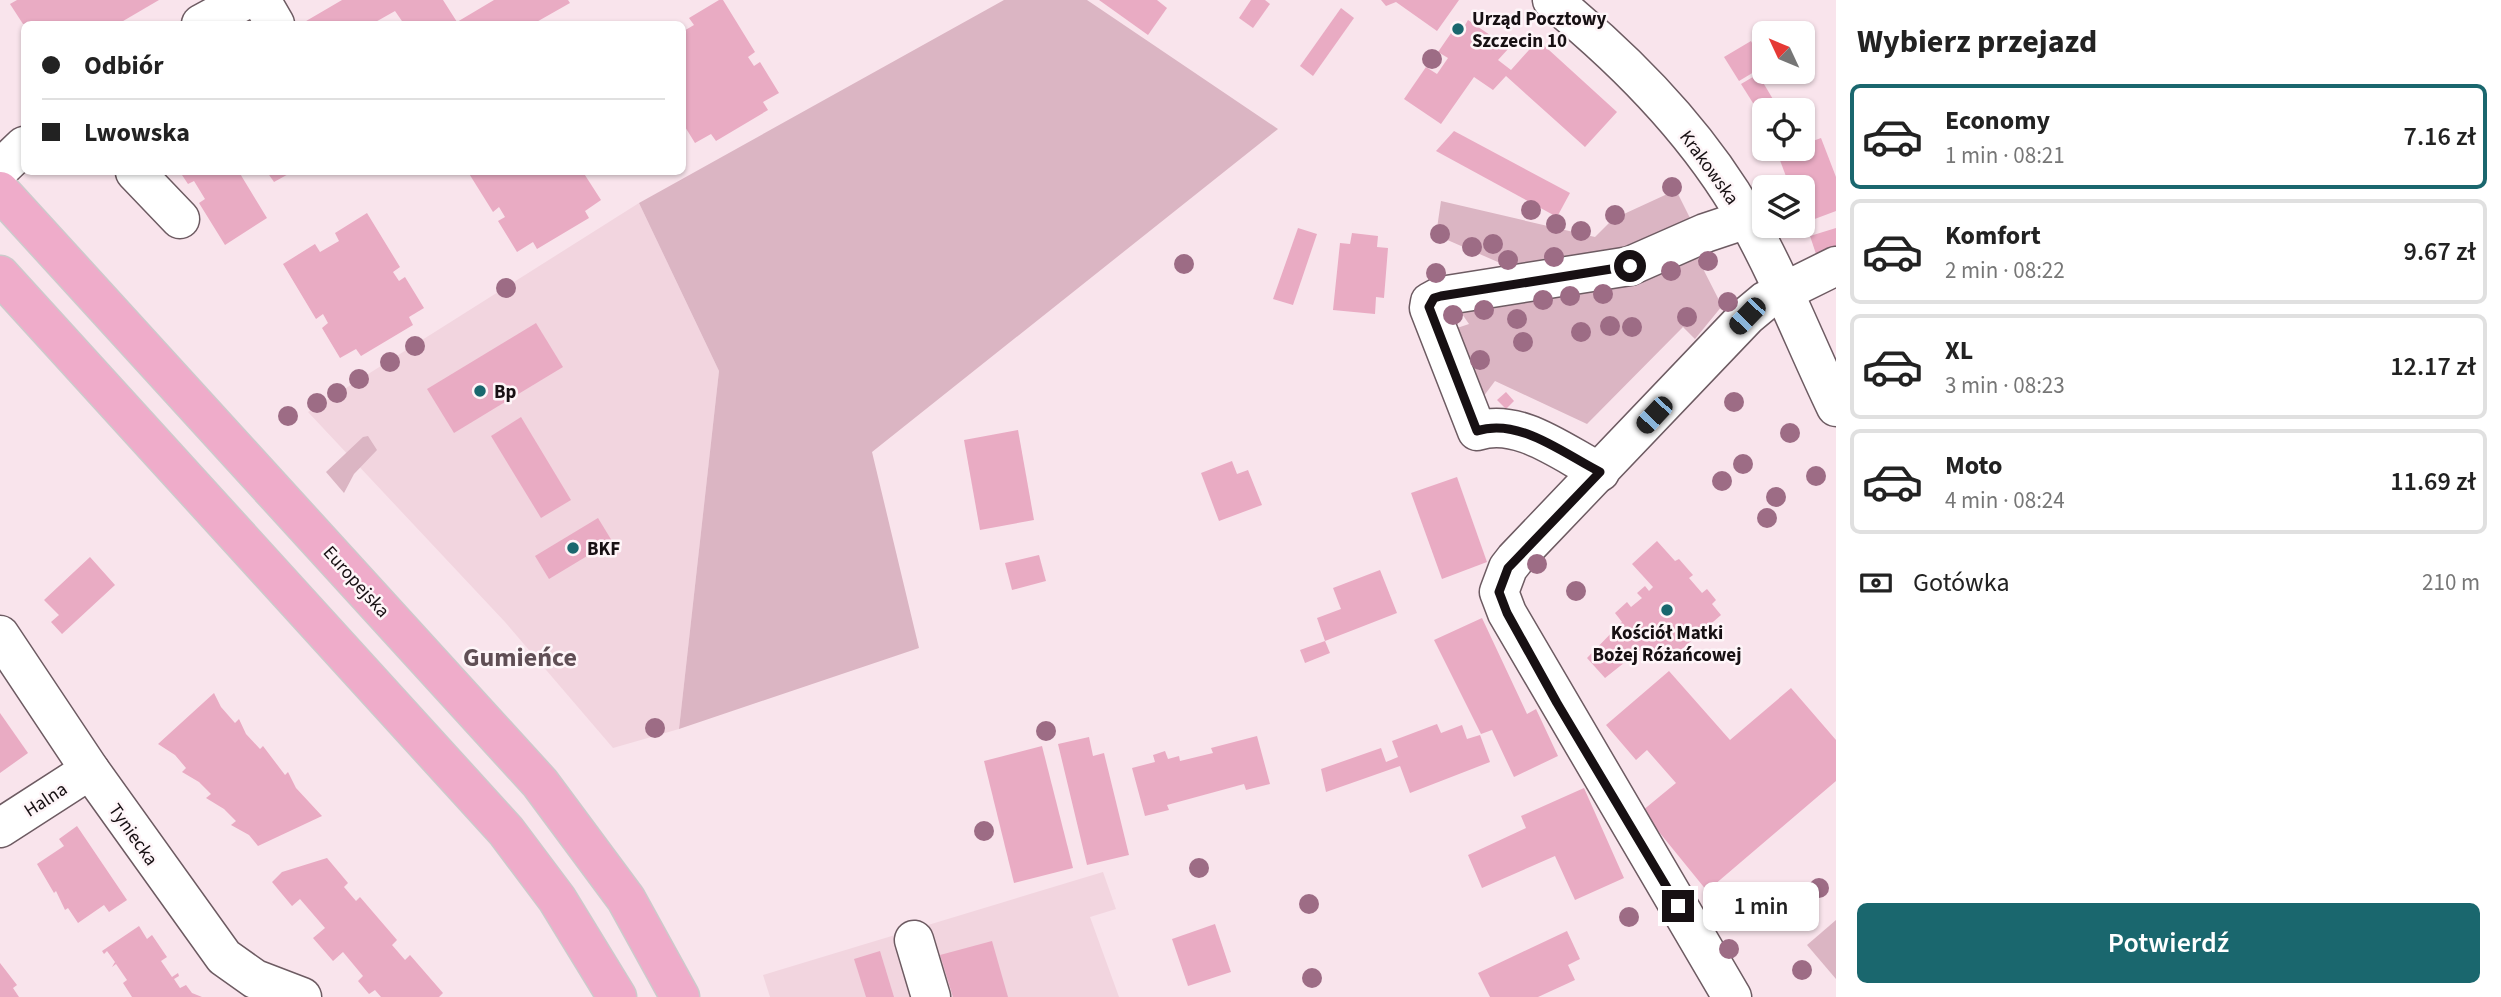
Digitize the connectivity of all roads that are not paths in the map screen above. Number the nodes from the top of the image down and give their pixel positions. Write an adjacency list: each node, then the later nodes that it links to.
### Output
1 (245, 0): 4 (street)
2 (261, 0): 5 (street)
3 (1552, 0): 11 (street, Krakowska)
4 (206, 21)
5 (273, 21)
6 (21, 149): 7 (street)
7 (0, 169)
8 (138, 175): 10 (street)
9 (0, 191): 23 (main road, Europejska)
10 (180, 219)
11 (1747, 219): 14 (street, Krakowska); 16 (street)
12 (1836, 267): 14 (street)
13 (0, 275): 22 (main road)
14 (1783, 292): 15 (street, Krakowska); 16 (street)
15 (1836, 407)
16 (1600, 472): 25 (street)
17 (0, 635): 18 (street, Tyniecka)
18 (90, 770): 19 (street, Halna); 21 (street, Tyniecka)
19 (0, 828)
20 (914, 940): 24 (street)
21 (302, 997)
22 (617, 997)
23 (680, 997)
24 (931, 997)
25 (1732, 997)

